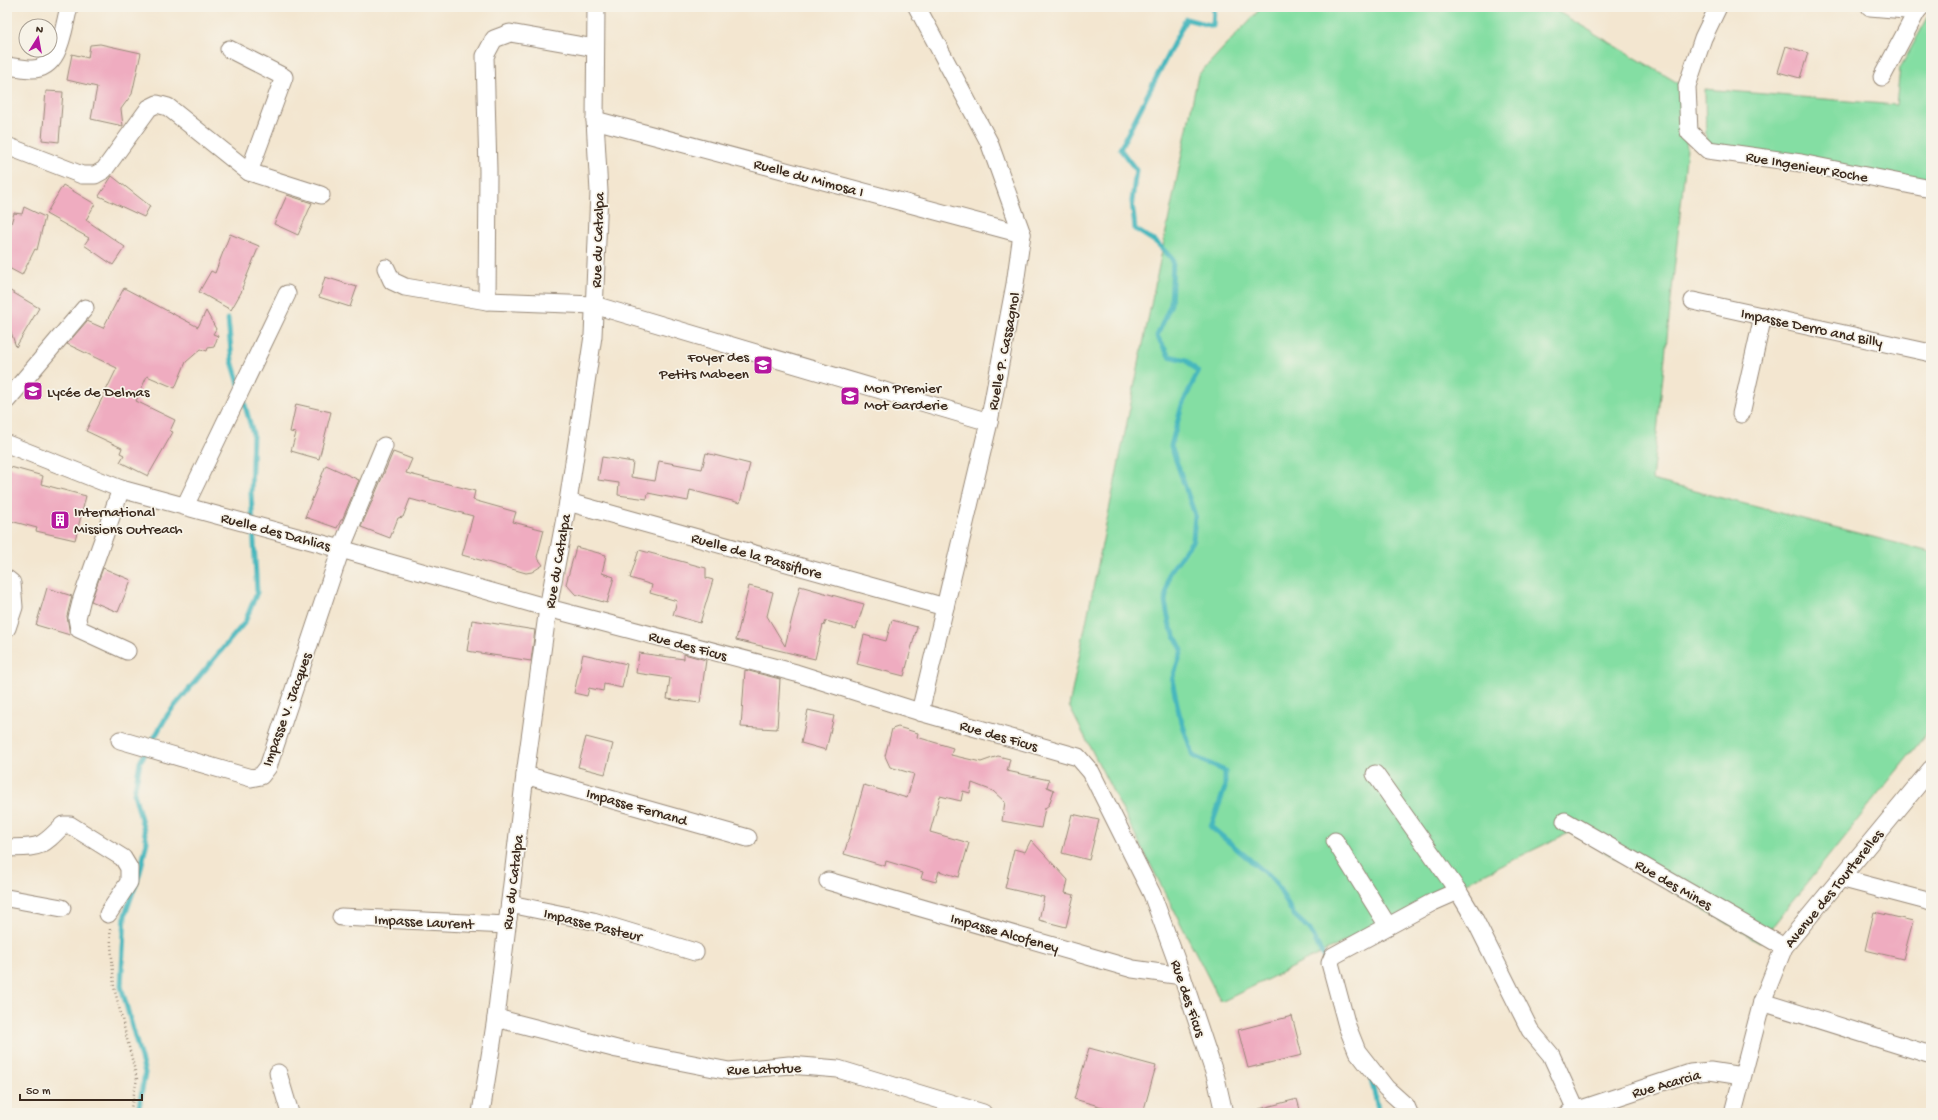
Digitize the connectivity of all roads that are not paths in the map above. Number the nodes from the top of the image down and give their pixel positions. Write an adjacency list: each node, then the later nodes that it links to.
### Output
1 (69, 7): 9 (street)
2 (596, 7): 7 (street, Rue du Catalpa)
3 (917, 7): 16 (street, Ruelle P. Cassagnol)
4 (1718, 7): 14 (street, Rue Ingenieur Roche)
5 (1870, 7): 6 (street)
6 (1919, 9): 10 (street)
7 (595, 48): 11 (street, Rue du Catalpa); 19 (street)
8 (229, 49): 13 (street)
9 (7, 66)
10 (1882, 77)
11 (595, 120): 16 (street, Ruelle du Mimosa I); 21 (street, Rue du Catalpa)
12 (7, 146): 13 (street)
13 (249, 172): 15 (street)
14 (1931, 190)
15 (322, 195)
16 (1022, 234): 27 (street, Ruelle P. Cassagnol)
17 (386, 268): 19 (street)
18 (287, 294): 32 (street)
19 (487, 301): 21 (street)
20 (1693, 301): 23 (street, Impasse Derro and Billy)
21 (594, 305): 27 (street); 31 (street, Rue du Catalpa)
22 (85, 308): 25 (street)
23 (1763, 316): 24 (street, Impasse Derro and Billy); 26 (street)
24 (1931, 353)
25 (7, 400)
26 (1741, 414)
27 (989, 422): 36 (street, Ruelle P. Cassagnol)
28 (7, 444): 30 (street, Ruelle des Dahlias)
29 (384, 446): 33 (street, Impasse V. Jacques)
30 (121, 489): 32 (street, Ruelle des Dahlias); 38 (street)
31 (568, 502): 35 (street, Rue du Catalpa); 36 (street, Ruelle de la Passiflore)
32 (185, 506): 33 (street, Ruelle des Dahlias)
33 (341, 549): 35 (street, Ruelle des Dahlias); 40 (street, Impasse V. Jacques)
34 (7, 579): 37 (street)
35 (548, 608): 39 (street, Rue des Ficus); 43 (street, Rue du Catalpa)
36 (945, 608): 39 (street, Ruelle P. Cassagnol)
37 (7, 628)
38 (127, 651)
39 (920, 712): 61 (street, Rue des Ficus)
40 (120, 740)
41 (1931, 769): 48 (street, Avenue des Tourterelles)
42 (1375, 774): 50 (street)
43 (525, 775): 45 (street, Impasse Fernand); 53 (street, Rue du Catalpa)
44 (1565, 821): 59 (street, Rue des Mines)
45 (748, 838)
46 (1335, 841): 58 (street)
47 (7, 848): 55 (street)
48 (1840, 878): 52 (street); 59 (street, Avenue des Tourterelles)
49 (828, 881): 61 (street, Impasse Alcofeney)
50 (1458, 891): 58 (street); 67 (street)
51 (7, 898): 54 (street)
52 (1931, 902)
53 (510, 904): 57 (street); 60 (street, Impasse Pasteur)
54 (62, 908)
55 (108, 914)
56 (341, 917): 57 (street, Impasse Laurent)
57 (507, 925): 63 (street, Rue du Catalpa)
58 (1388, 926): 72 (street)
59 (1784, 947): 62 (street, Avenue des Tourterelles)
60 (695, 952)
61 (1182, 976): 71 (street, Rue des Ficus)
62 (1762, 1002): 64 (street); 66 (street, Avenue des Tourterelles)
63 (496, 1018): 69 (street, Rue du Catalpa); 70 (street, Rue Latotue)
64 (1931, 1055)
65 (278, 1073): 68 (street)
66 (1742, 1076): 67 (street, Rue Acarcia); 73 (street, Avenue des Tourterelles)
67 (1572, 1112)
68 (290, 1113)
69 (481, 1113)
70 (983, 1113)
71 (1224, 1113)
72 (1409, 1113)
73 (1733, 1113)

